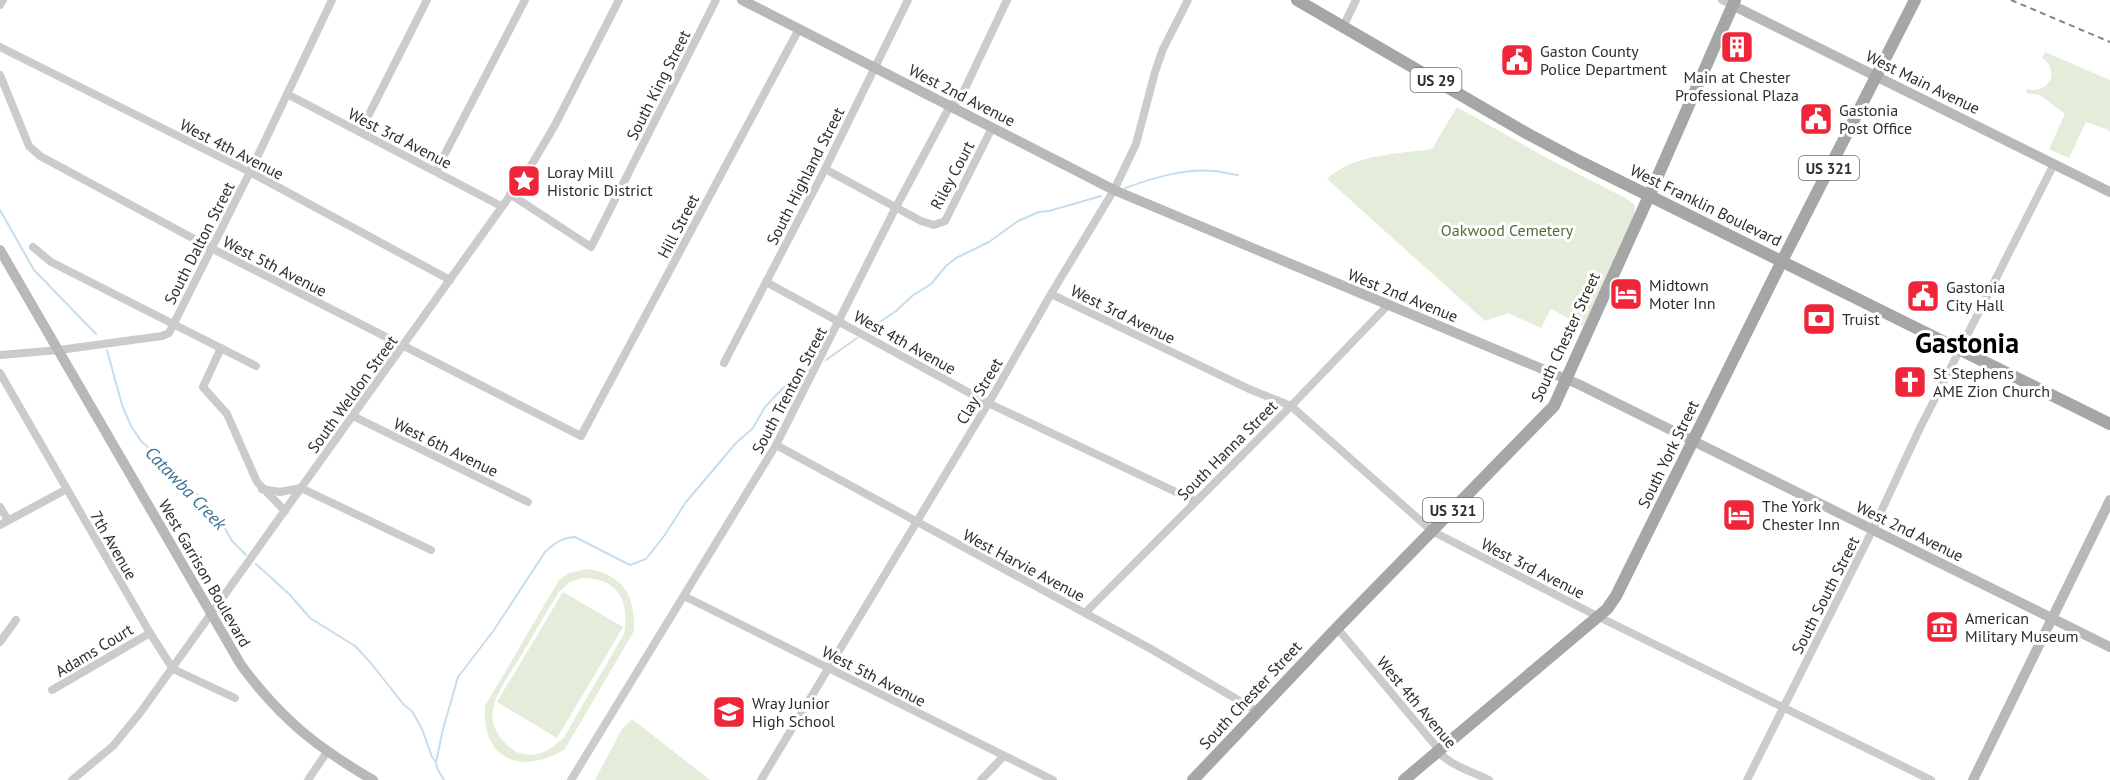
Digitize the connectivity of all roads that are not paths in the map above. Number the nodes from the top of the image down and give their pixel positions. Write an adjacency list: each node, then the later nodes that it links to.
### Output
1 (3, 0): 15 (street)
2 (332, 0): 22 (street, South Dalton Street)
3 (427, 0): 25 (street)
4 (525, 0): 28 (street)
5 (619, 0): 32 (street, South Weldon Street)
6 (716, 0): 32 (street, South King Street)
7 (742, 0): 17 (street, West 2nd Avenue)
8 (908, 0): 19 (street, South Highland Street)
9 (1007, 0): 23 (street, South Trenton Street)
10 (1188, 0): 30 (street, Clay Street)
11 (1297, 0): 16 (main road, West Franklin Boulevard / US 29)
12 (1356, 0): 16 (street)
13 (1915, 0): 21 (main road, US 321)
14 (1730, 2): 21 (street, West Main Avenue); 33 (main road, South Chester Street / US 321)
15 (0, 5)
16 (1343, 27): 33 (main road, West Franklin Boulevard / US 29)
17 (799, 29): 19 (street, West 2nd Avenue); 59 (street, Hill Street)
18 (0, 47): 29 (street, West 4th Avenue)
19 (874, 66): 23 (street, West 2nd Avenue); 27 (street, South Highland Street)
20 (0, 75): 37 (street, West 5th Avenue)
21 (1876, 76): 26 (street, West Main Avenue); 39 (main road, South York Street / US 321)
22 (287, 94): 25 (street, West 3rd Avenue); 29 (street, South Dalton Street)
23 (950, 106): 24 (street, West 2nd Avenue); 35 (street, South Trenton Street)
24 (992, 128): 30 (street, West 2nd Avenue); 35 (street, Riley Court)
25 (360, 132): 28 (street, West 3rd Avenue)
26 (2054, 164): 31 (street, West Main Avenue); 48 (street, South South Street)
27 (825, 169): 35 (street); 41 (street, South Highland Street)
28 (436, 171): 34 (street, West 3rd Avenue)
29 (250, 172): 37 (street, South Dalton Street); 40 (street, West 4th Avenue)
30 (1114, 190): 42 (street, Clay Street); 43 (street, West 2nd Avenue)
31 (2110, 192)
32 (510, 194): 34 (street, South Weldon Street)
33 (1649, 196): 39 (main road, West Franklin Boulevard / US 29); 54 (main road, South Chester Street / US 321)
34 (501, 206): 40 (street, South Weldon Street)
35 (896, 207): 44 (street, South Trenton Street)
36 (33, 246): 45 (street)
37 (211, 248): 45 (street, South Dalton Street); 46 (street, West 5th Avenue)
38 (0, 250): 49 (street, West Garrison Boulevard)
39 (1782, 261): 48 (main road, West Franklin Boulevard / US 29); 60 (main road, South York Street / US 321)
40 (450, 280): 46 (street, South Weldon Street)
41 (766, 282): 44 (street, West 4th Avenue); 51 (street, South Highland Street)
42 (1051, 294): 55 (street, Clay Street); 56 (street, West 3rd Avenue)
43 (1388, 305): 54 (street, West 2nd Avenue); 56 (street, South Hanna Street)
44 (840, 321): 55 (street, West 4th Avenue); 61 (street, South Trenton Street)
45 (174, 324): 47 (street); 49 (street, South Dalton Street)
46 (403, 347): 57 (street, South Weldon Street); 59 (street, West 5th Avenue)
47 (221, 348): 52 (street); 62 (street)
48 (1960, 349): 58 (main road, West Franklin Boulevard / US 29); 73 (street, South South Street)
49 (59, 350): 50 (street, South Dalton Street); 78 (street, West Garrison Boulevard)
50 (0, 355)
51 (724, 363)
52 (256, 366)
53 (0, 373): 64 (street, 7th Avenue)
54 (1566, 379): 60 (street, West 2nd Avenue); 74 (main road, South Chester Street / US 321)
55 (988, 403): 66 (street, West 4th Avenue); 71 (street, Clay Street)
56 (1291, 406): 66 (street, South Hanna Street); 74 (street, West 3rd Avenue)
57 (353, 416): 63 (street, South Weldon Street); 67 (street, West 6th Avenue)
58 (2110, 424)
59 (581, 436)
60 (1693, 441): 73 (street, West 2nd Avenue); 79 (main road, South York Street / US 321)
61 (776, 446): 71 (street, West Harvie Avenue); 76 (street, South Trenton Street)
62 (261, 488): 63 (street); 69 (street)
63 (301, 488): 69 (street, South Weldon Street); 75 (street)
64 (67, 489): 70 (street); 83 (street, 7th Avenue)
65 (2110, 500): 80 (street)
66 (1195, 501): 77 (street, South Hanna Street)
67 (528, 502)
68 (0, 507): 70 (street)
69 (285, 511): 78 (street, South Weldon Street)
70 (8, 520): 72 (street)
71 (916, 522): 77 (street, West Harvie Avenue); 86 (street, Clay Street)
72 (0, 525)
73 (1873, 530): 80 (street, West 2nd Avenue); 90 (street, South South Street)
74 (1432, 531): 79 (street, West 3rd Avenue); 82 (main road, South Chester Street / US 321)
75 (431, 550)
76 (684, 596): 86 (street, West 5th Avenue); 98 (street, South Trenton Street)
77 (1085, 613): 91 (street, West Harvie Avenue)
78 (212, 615): 87 (street, South Weldon Street); 92 (street, West Garrison Boulevard)
79 (1599, 616): 90 (street, West 3rd Avenue); 93 (main road, South York Street / US 321)
80 (2054, 619): 85 (street, West 2nd Avenue); 107 (street)
81 (16, 620): 84 (street)
82 (1336, 628): 91 (main road, South Chester Street / US 321); 93 (street, West 4th Avenue)
83 (150, 633): 87 (street, 7th Avenue); 88 (street, Adams Court)
84 (0, 642)
85 (2110, 647)
86 (829, 668): 94 (street, West 5th Avenue); 99 (street, Clay Street)
87 (173, 669): 89 (street); 95 (street, South Weldon Street)
88 (52, 690)
89 (235, 698)
90 (1783, 708): 105 (street, South South Street); 106 (street, West 3rd Avenue)
91 (1257, 711): 102 (main road, South Chester Street / US 321)
92 (327, 752): 96 (street); 97 (street, West Garrison Boulevard)
93 (1437, 752): 103 (main road, South York Street / US 321); 104 (street, West 4th Avenue)
94 (1004, 756): 100 (street); 101 (street, West 5th Avenue)
95 (72, 780)
96 (308, 780)
97 (373, 780)
98 (571, 780)
99 (761, 780)
100 (981, 780)
101 (1053, 780)
102 (1193, 780)
103 (1404, 780)
104 (1489, 780)
105 (1747, 780)
106 (1931, 780)
107 (1973, 780)

